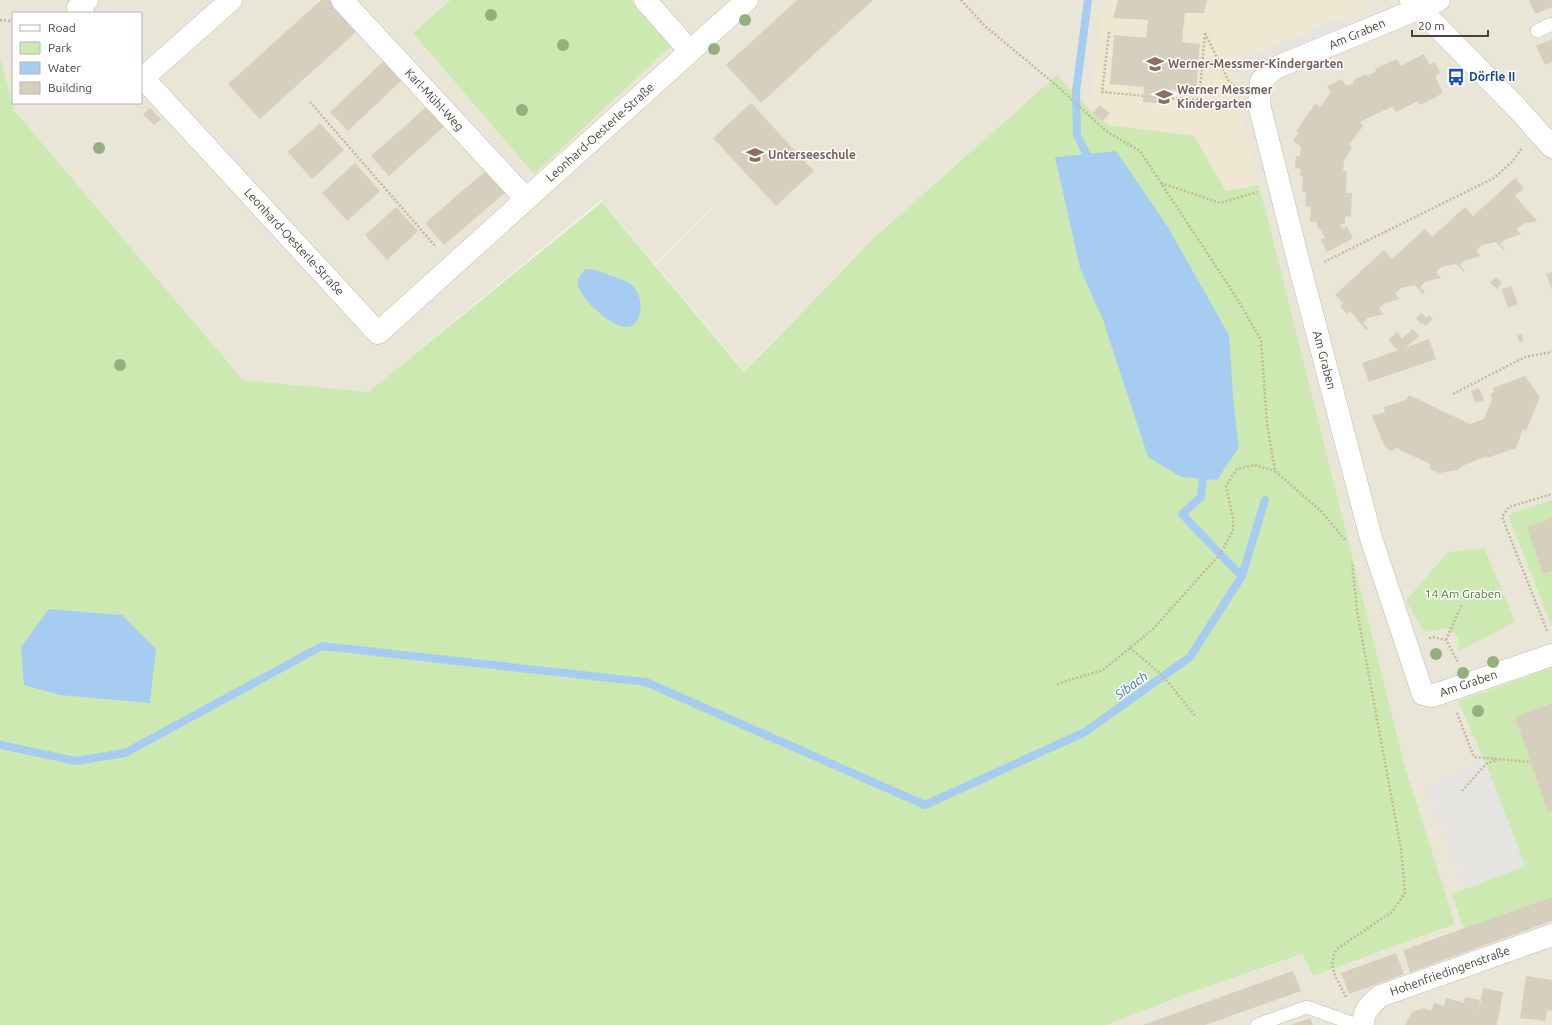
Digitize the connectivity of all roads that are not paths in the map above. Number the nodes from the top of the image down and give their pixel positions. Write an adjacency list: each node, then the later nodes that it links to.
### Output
1 (87, 0): 8 (street)
2 (231, 0): 12 (street)
3 (342, 0): 14 (street, Karl-Mühl-Weg)
4 (645, 0): 11 (street)
5 (747, 0): 11 (street, Leonhard-Oesterle-Straße)
6 (1439, 0): 7 (street, Am Graben)
7 (1414, 4): 13 (street); 15 (street, Am Graben)
8 (82, 12)
9 (1552, 24): 10 (lane)
10 (1537, 31)
11 (690, 52): 14 (street, Leonhard-Oesterle-Straße)
12 (142, 77): 14 (street, Leonhard-Oesterle-Straße)
13 (1552, 147)
14 (526, 199)
15 (1552, 655)
16 (1552, 935): 19 (street, Hohenfriedingenstraße)
17 (1257, 1025): 18 (lane)
18 (1357, 1025)
19 (1363, 1025)

